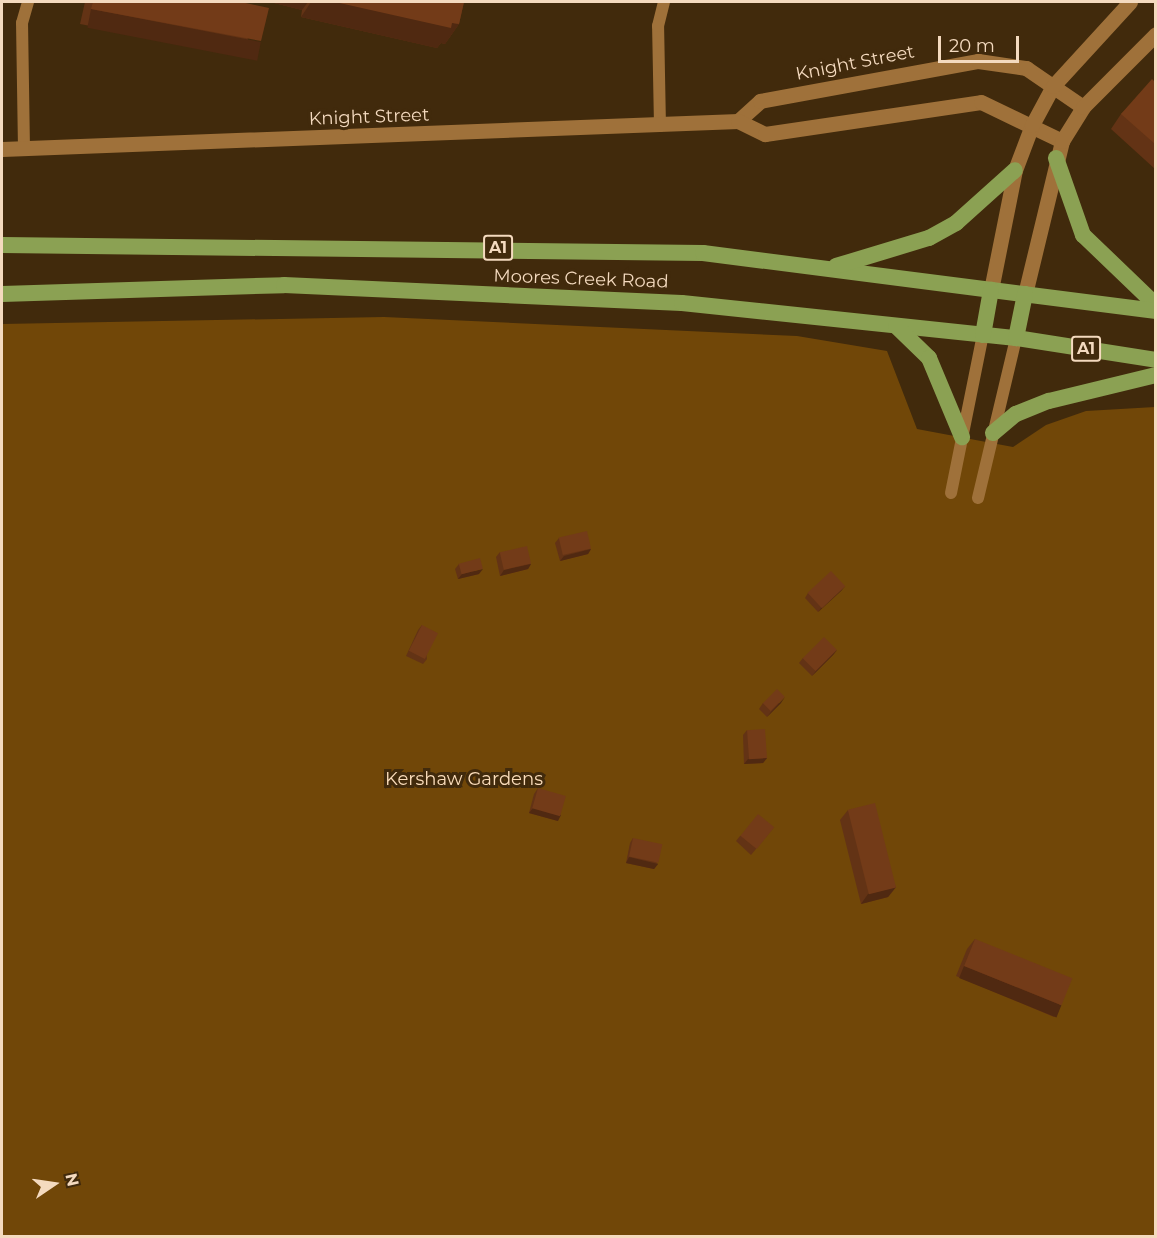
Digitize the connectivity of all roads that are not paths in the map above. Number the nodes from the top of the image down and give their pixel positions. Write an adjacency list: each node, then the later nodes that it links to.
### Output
1 (28, 2): 11 (lane)
2 (664, 2): 9 (lane)
3 (1130, 2): 5 (street)
4 (1155, 34): 6 (street)
5 (1053, 86): 6 (street, Knight Street); 7 (street, Knight Street); 8 (street)
6 (1083, 107): 10 (street)
7 (738, 121): 8 (street, Knight Street); 9 (street, Knight Street)
8 (1032, 125): 10 (street, Knight Street); 14 (street)
9 (660, 126): 11 (street, Knight Street)
10 (1062, 141): 13 (street)
11 (24, 149): 12 (street, Knight Street)
12 (2, 150)
13 (1056, 158): 19 (street); 20 (highway)
14 (1015, 170): 16 (highway); 17 (street)
15 (2, 245): 16 (highway, Moores Creek Road / A1)
16 (829, 268): 17 (highway, Moores Creek Road / A1)
17 (991, 290): 19 (highway, Moores Creek Road / A1); 23 (highway)
18 (2, 294): 22 (highway, Moores Creek Road / A1)
19 (1025, 294): 21 (highway, Moores Creek Road / A1); 24 (highway)
20 (1155, 305)
21 (1155, 311)
22 (895, 325): 23 (highway, Moores Creek Road / A1); 28 (highway)
23 (983, 335): 24 (highway, Moores Creek Road / A1); 28 (lane)
24 (1016, 338): 25 (highway, Moores Creek Road / A1); 27 (lane)
25 (1155, 360)
26 (1155, 375): 27 (highway)
27 (993, 433): 30 (lane)
28 (962, 437): 29 (lane)
29 (951, 493)
30 (978, 498)

